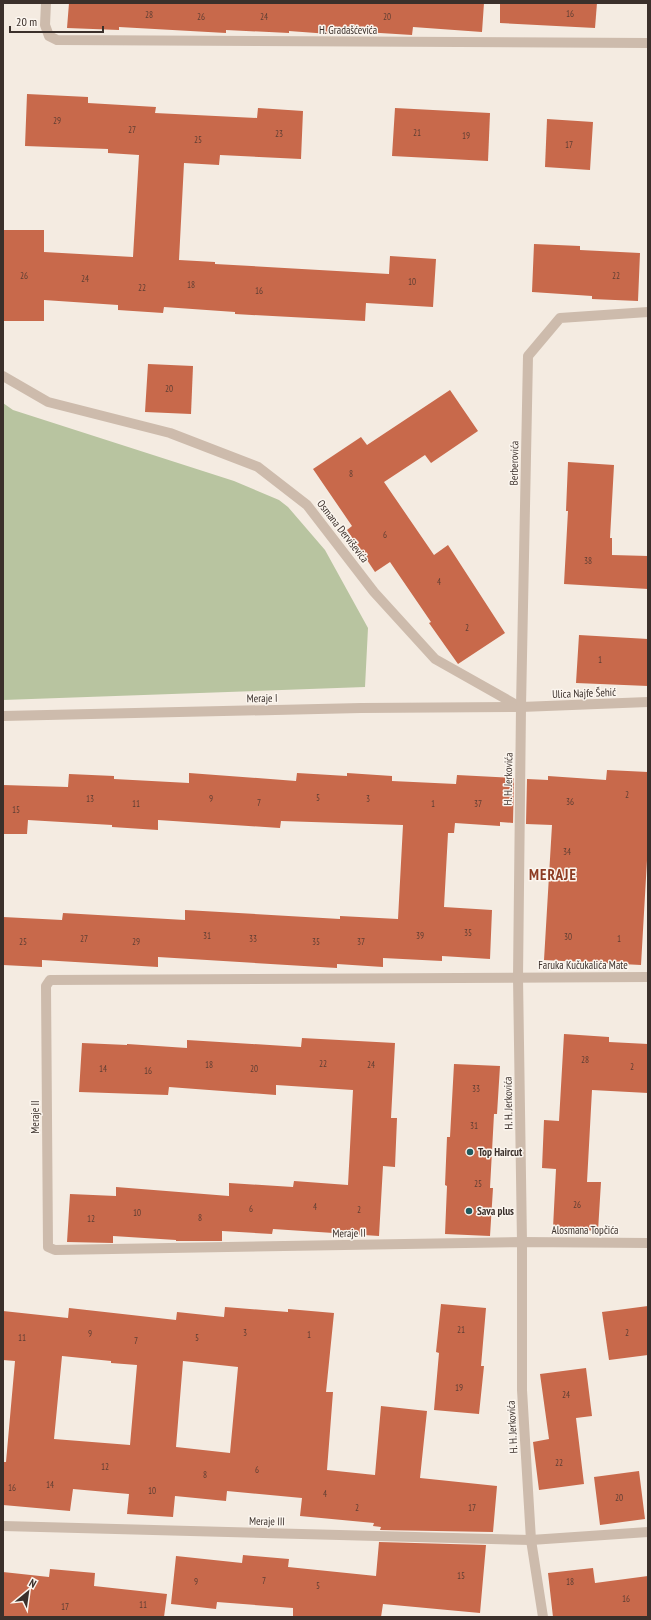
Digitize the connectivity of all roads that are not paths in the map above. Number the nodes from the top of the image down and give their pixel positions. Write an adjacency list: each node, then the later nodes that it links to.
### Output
1 (46, 3): 2 (street, H. Gradašćevića)
2 (648, 43)
3 (648, 312): 6 (street, Berberovića)
4 (3, 376): 6 (street, Osmana Derviševića)
5 (648, 702): 6 (street, Ulica Najfe Šehić)
6 (521, 707): 7 (street, Meraje I); 8 (street, H. H. Jerkovića)
7 (3, 716)
8 (518, 977): 9 (street, Faruka Kučukalića Mate); 10 (street, H. H. Jerkovića); 10 (street, Meraje II)
9 (648, 977)
10 (522, 1242): 11 (street, Alosmana Topčića); 14 (street, H. H. Jerkovića)
11 (648, 1243)
12 (3, 1526): 14 (street, Meraje III)
13 (648, 1532): 14 (street)
14 (530, 1540): 15 (street, H. H. Jerkovića)
15 (543, 1617)

